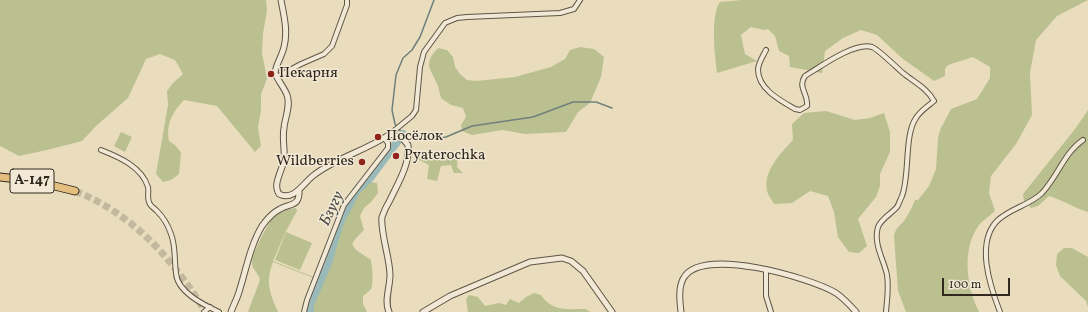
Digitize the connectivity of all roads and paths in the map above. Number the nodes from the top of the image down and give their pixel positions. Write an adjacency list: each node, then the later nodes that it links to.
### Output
1 (281, 0): 5 (street)
2 (347, 0): 5 (street)
3 (580, 0): 6 (street)
4 (766, 50): 25 (street)
5 (276, 77): 11 (street)
6 (390, 134): 7 (street); 19 (street)
7 (384, 138): 11 (street); 18 (street)
8 (1083, 140): 26 (street)
9 (101, 150): 14 (street)
10 (0, 177): 12 (highway, А-147)
11 (299, 190): 17 (street)
12 (75, 191)
13 (766, 269): 22 (street); 23 (street); 24 (street)
14 (210, 308): 15 (street); 16 (street)
15 (204, 312)
16 (219, 312)
17 (231, 312)
18 (304, 312)
19 (389, 312)
20 (423, 312): 21 (street)
21 (612, 312)
22 (681, 312)
23 (771, 312)
24 (856, 312)
25 (886, 312)
26 (1000, 312)

